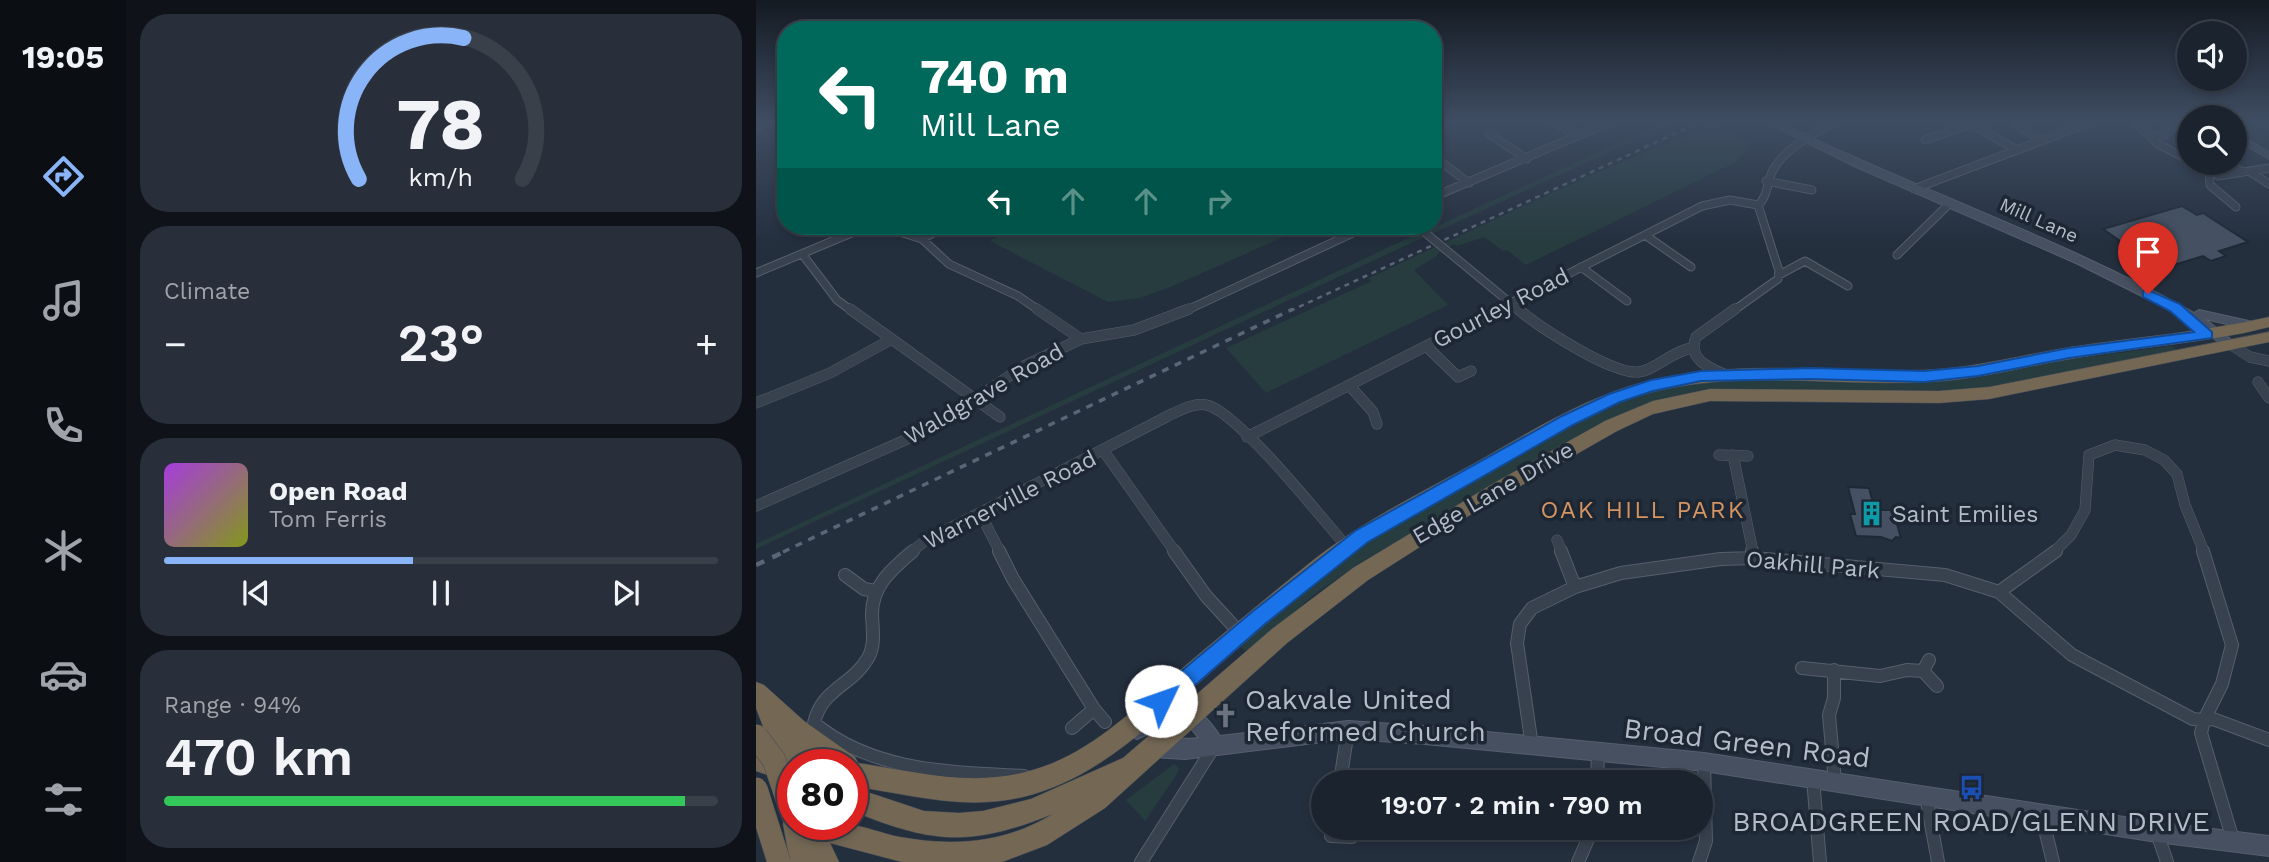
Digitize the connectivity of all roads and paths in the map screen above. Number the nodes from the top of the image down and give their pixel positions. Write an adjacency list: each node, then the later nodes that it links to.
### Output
1 (1519, 162): 12 (street)
2 (1777, 162): 11 (street)
3 (1854, 162): 14 (main road, Mill Lane)
4 (1985, 162): 14 (street)
5 (1442, 163): 12 (street)
6 (2269, 168): 7 (street)
7 (2247, 172): 13 (street)
8 (2209, 175): 19 (street)
9 (2225, 175): 10 (street)
10 (2218, 176)
11 (1766, 181): 15 (street); 18 (street)
12 (1469, 183): 16 (street)
13 (2269, 184)
14 (1914, 189): 17 (main road, Mill Lane)
15 (1812, 190)
16 (1442, 194)
17 (1950, 203): 28 (street); 36 (main road, Mill Lane)
18 (1758, 205): 25 (street, Gourley Road); 32 (street)
19 (2236, 207)
20 (843, 235): 27 (street)
21 (909, 235): 26 (street)
22 (930, 235): 26 (street)
23 (1349, 235): 42 (street, Waldgrave Road)
24 (1428, 235): 35 (street, bridge)
25 (1645, 235): 29 (street, Gourley Road); 30 (street)
26 (922, 239): 42 (street)
27 (803, 255): 31 (street); 41 (street)
28 (1897, 255)
29 (1581, 267): 34 (street); 35 (street, Gourley Road)
30 (1691, 267)
31 (756, 274)
32 (1779, 275): 33 (street); 45 (street)
33 (1848, 286)
34 (1626, 301)
35 (1510, 303): 43 (street, Gourley Road); 45 (street)
36 (2180, 310): 38 (main road); 39 (main road, Mill Lane)
37 (2269, 321): 38 (highway, Edge Lane Drive)
38 (2253, 326): 39 (highway, Edge Lane Drive)
39 (2213, 334): 44 (main road, Mill Lane); 48 (highway, Edge Lane Drive)
40 (2269, 337): 44 (highway, Edge Lane Drive)
41 (892, 339): 52 (street); 53 (street)
42 (1081, 339): 52 (street, Waldgrave Road)
43 (1426, 346): 47 (street); 50 (street, Gourley Road)
44 (2233, 346): 46 (street); 76 (highway, Edge Lane Drive)
45 (1692, 348): 48 (street)
46 (2269, 361)
47 (1471, 371)
48 (1726, 375): 64 (highway, Edge Lane Drive)
49 (2258, 382): 51 (street)
50 (1349, 385): 55 (street); 56 (street, Gourley Road)
51 (2269, 398)
52 (974, 399): 54 (street); 61 (street, Waldgrave Road)
53 (756, 403)
54 (1000, 417)
55 (1377, 424)
56 (1247, 437): 57 (street); 64 (street)
57 (1103, 450): 62 (street, Warnerville Road); 70 (street, Warnerville Road)
58 (1719, 454): 59 (street)
59 (1733, 455): 60 (street); 65 (street)
60 (1748, 456)
61 (756, 506)
62 (980, 513): 68 (street, Warnerville Road); 75 (street)
63 (1558, 540): 67 (street)
64 (1347, 547): 70 (highway, Edge Lane Drive)
65 (1754, 558): 67 (street, Oakhill Park); 69 (street, Oakhill Park)
66 (845, 575): 68 (street)
67 (1575, 587): 85 (street, Oakhill Park)
68 (876, 591): 99 (street)
69 (1999, 592): 77 (street, Oakhill Park); 77 (street)
70 (1240, 633): 79 (highway, Edge Lane Drive)
71 (1802, 668): 72 (street)
72 (1834, 670): 73 (street); 101 (street)
73 (1937, 686)
74 (763, 700): 86 (highway); 87 (highway)
75 (1094, 709): 78 (street); 79 (street)
76 (1191, 716): 79 (main road); 83 (main road); 89 (highway, Edge Lane Drive)
77 (2204, 720): 82 (street, Oakhill Park); 115 (street)
78 (1072, 728)
79 (1112, 730): 99 (highway, Edge Lane Drive)
80 (1348, 730): 83 (main road, Broad Green Road); 85 (main road, Broad Green Road); 95 (street)
81 (756, 736): 94 (highway, bridge)
82 (2269, 740)
83 (1215, 745): 89 (main road, Broad Green Road); 122 (street)
84 (756, 746): 91 (highway)
85 (1532, 746): 88 (main road, Broad Green Road)
86 (782, 749)
87 (824, 749)
88 (1598, 752): 92 (main road, Broad Green Road); 96 (street)
89 (1146, 754): 105 (highway); 117 (highway, Edge Lane Drive)
90 (756, 760): 93 (highway)
91 (777, 760)
92 (1704, 762): 100 (main road, Broad Green Road); 124 (street)
93 (777, 766)
94 (777, 768)
95 (1342, 770)
96 (1597, 770)
97 (868, 774): 99 (highway, Edge Lane Drive)
98 (756, 778): 103 (highway)
99 (1048, 778)
100 (1814, 779): 101 (main road, Broad Green Road); 125 (street)
101 (1835, 782): 104 (main road, Broad Green Road)
102 (756, 789): 118 (highway, bridge)
103 (777, 790)
104 (1926, 796): 108 (main road, Broad Green Road); 126 (street)
105 (868, 805)
106 (756, 807): 107 (highway); 118 (highway)
107 (777, 812)
108 (2041, 814): 110 (main road, Broad Green Road); 127 (street)
109 (777, 830): 118 (highway)
110 (2157, 832): 115 (main road, Broad Green Road); 128 (street)
111 (800, 840): 119 (highway)
112 (812, 840): 120 (highway)
113 (858, 840): 117 (highway, Edge Lane Drive)
114 (1588, 840): 123 (street)
115 (2233, 840): 116 (main road, Broad Green Road)
116 (2269, 846)
117 (991, 852): 121 (highway)
118 (772, 858)
119 (803, 862)
120 (826, 862)
121 (960, 862)
122 (1141, 862)
123 (1578, 862)
124 (1699, 862)
125 (1820, 862)
126 (1938, 862)
127 (2053, 862)
128 (2167, 862)

